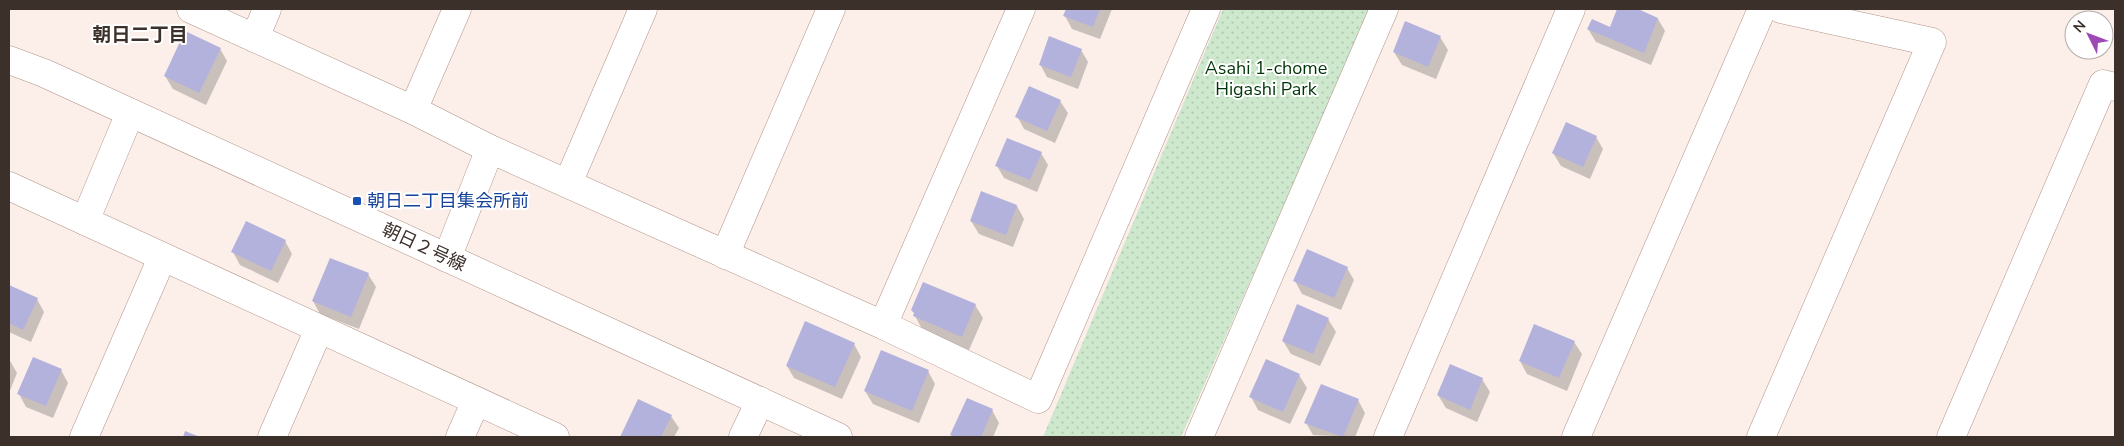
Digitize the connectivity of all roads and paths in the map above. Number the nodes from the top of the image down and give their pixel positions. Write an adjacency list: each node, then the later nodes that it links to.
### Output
1 (191, 9): 12 (street)
2 (268, 9): 12 (street)
3 (457, 9): 15 (street)
4 (643, 9): 18 (street)
5 (831, 9): 21 (street)
6 (1021, 9): 24 (street)
7 (1206, 9): 24 (street)
8 (1384, 9): 34 (street)
9 (1571, 9): 35 (street)
10 (1762, 9): 36 (street)
11 (1781, 9): 37 (street)
12 (255, 38): 15 (street)
13 (9, 60): 16 (street, 朝日２号線)
14 (2115, 87): 38 (street)
15 (413, 110): 17 (street)
16 (130, 113): 20 (street); 23 (street, 朝日２号線)
17 (490, 149): 18 (street); 23 (street)
18 (568, 183): 21 (street)
19 (9, 187): 20 (street)
20 (85, 221): 22 (street)
21 (725, 255): 24 (street)
22 (162, 258): 25 (street); 28 (street)
23 (447, 258): 27 (street, 朝日２号線)
24 (883, 325)
25 (319, 329): 26 (street); 29 (street)
26 (476, 401): 30 (street); 31 (street)
27 (760, 401): 32 (street); 33 (street, 朝日２号線)
28 (84, 437)
29 (272, 437)
30 (460, 437)
31 (555, 437)
32 (743, 437)
33 (838, 437)
34 (1199, 437)
35 (1388, 437)
36 (1576, 437)
37 (1761, 437)
38 (1951, 437)

